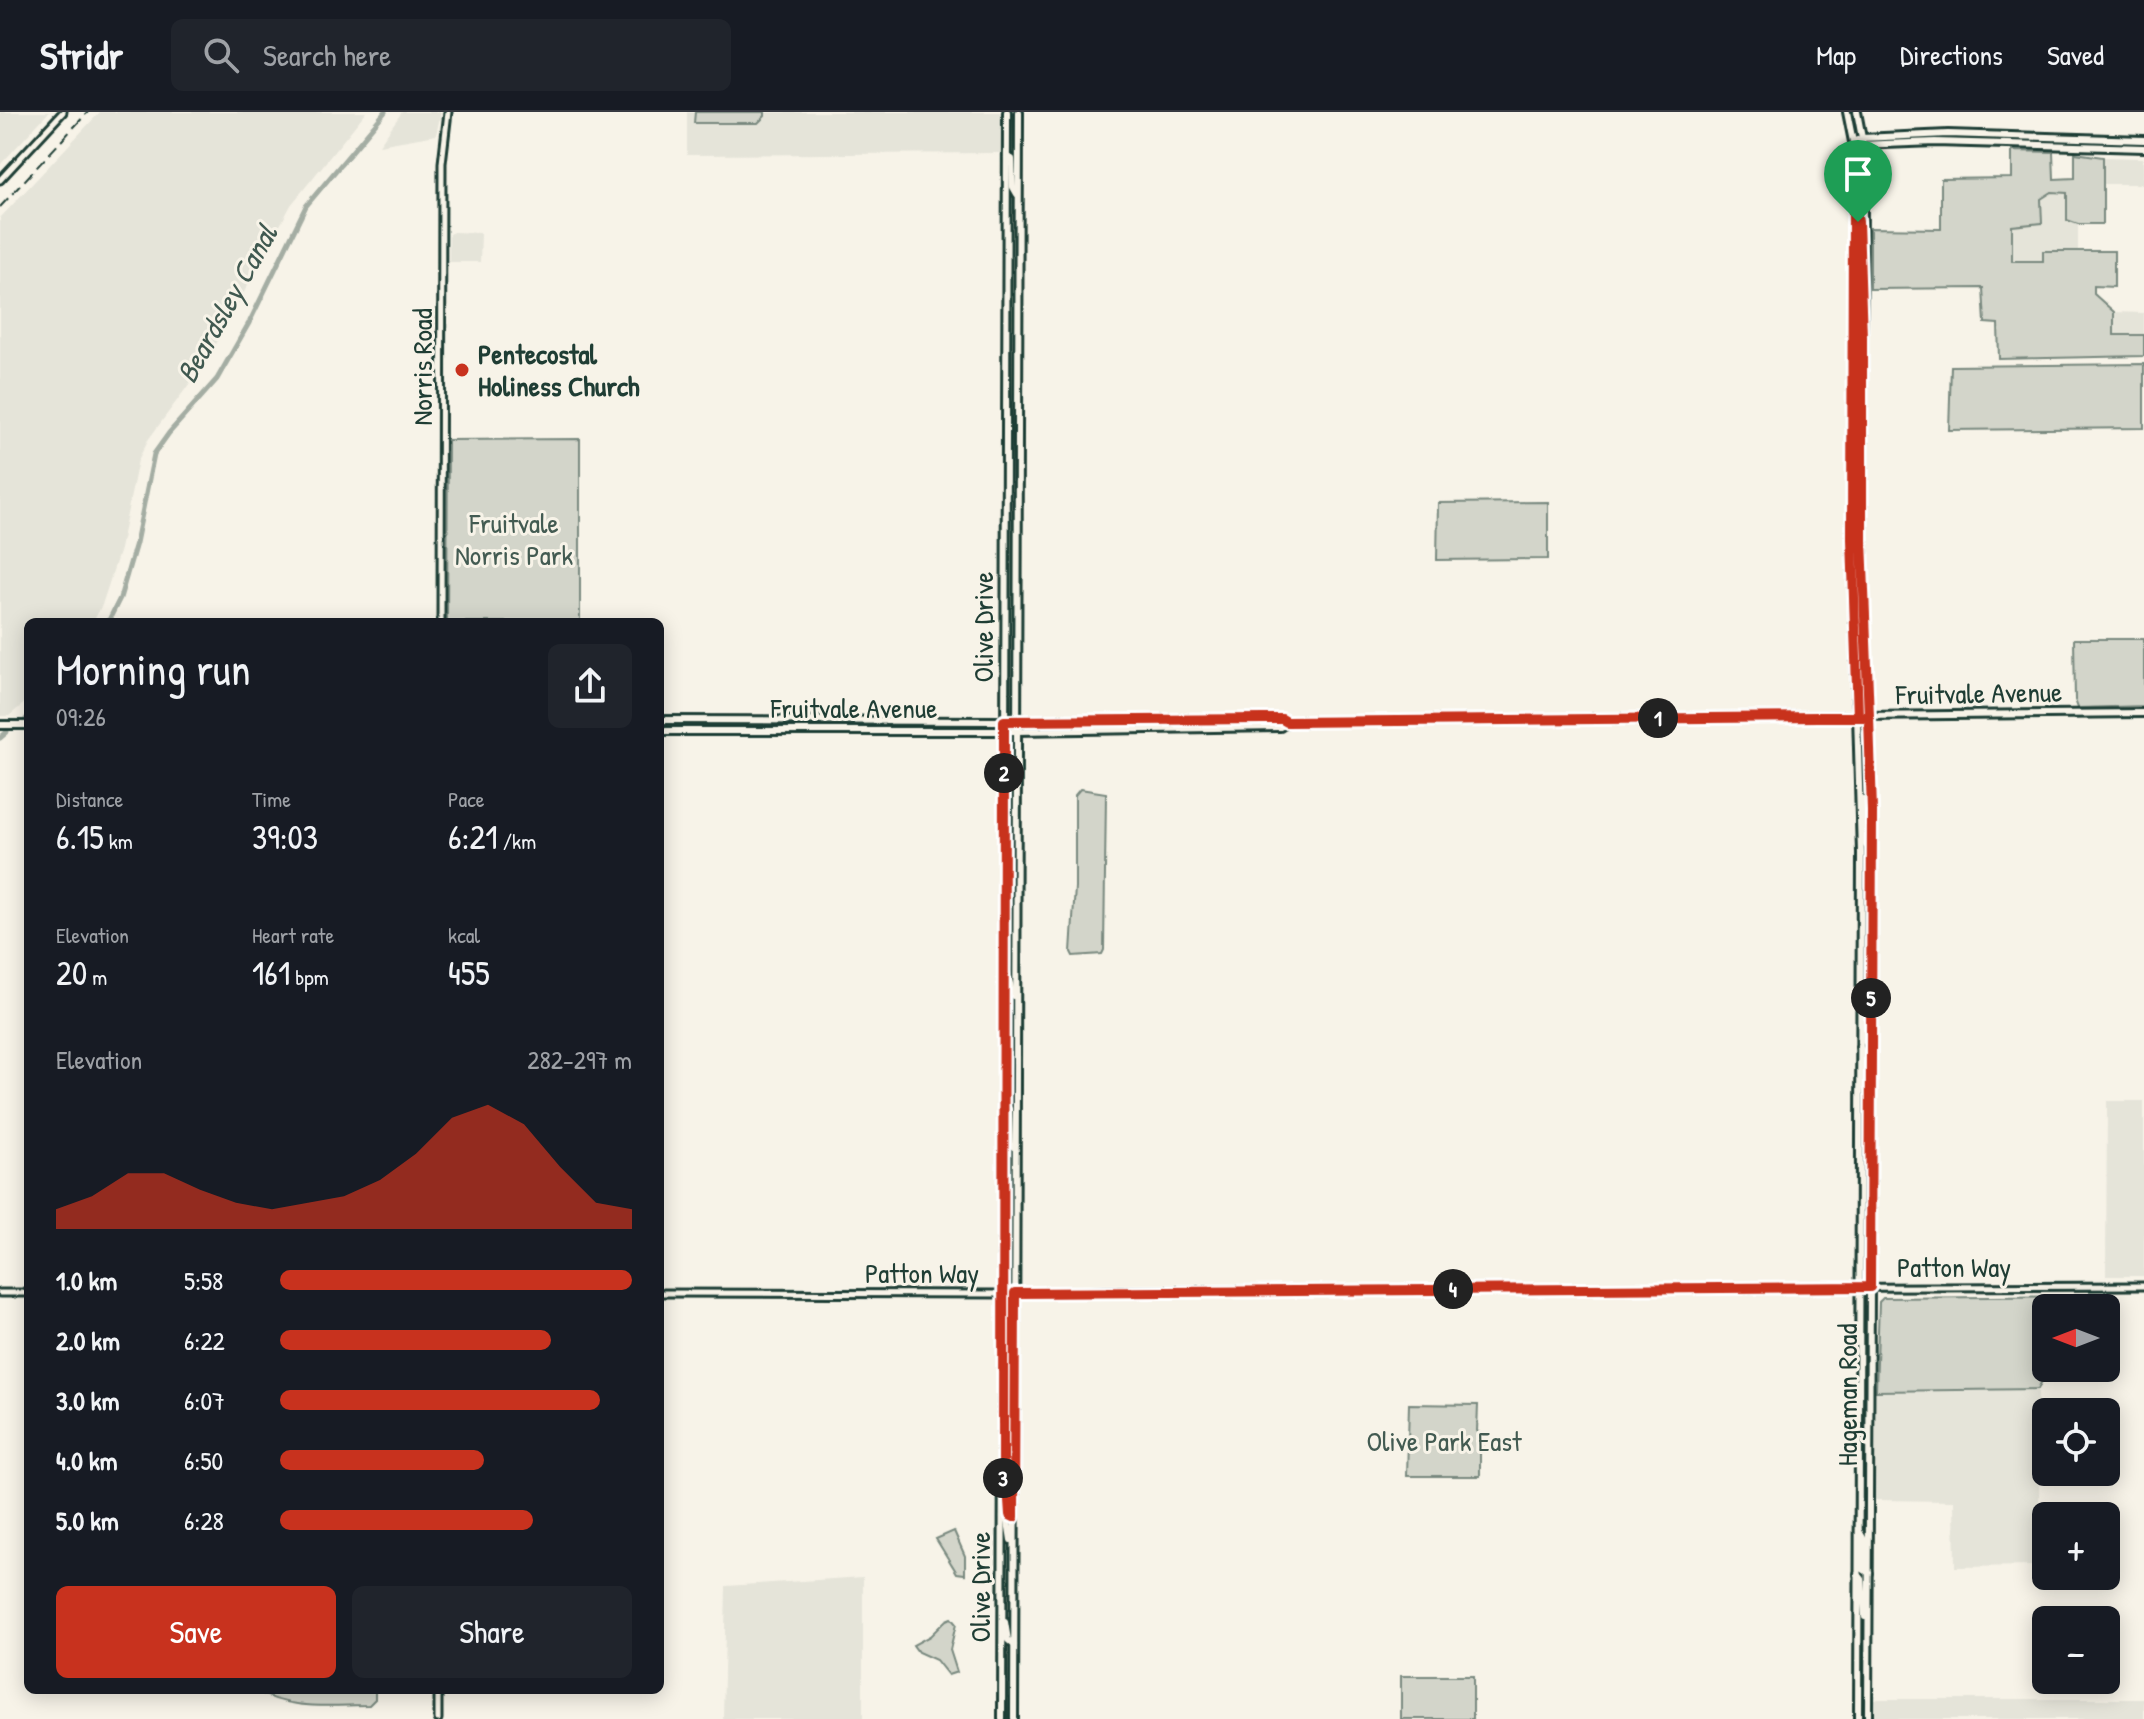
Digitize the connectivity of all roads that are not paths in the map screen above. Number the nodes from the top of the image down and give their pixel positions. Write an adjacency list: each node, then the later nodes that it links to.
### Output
1 (63, 112): 12 (street)
2 (448, 112): 19 (street, Norris Road)
3 (1007, 112): 11 (main road, Olive Drive)
4 (1019, 112): 13 (main road, Olive Drive)
5 (1847, 112): 8 (main road, Hageman Road)
6 (1857, 112): 9 (main road, Hageman Road)
7 (2144, 140): 9 (main road)
8 (1853, 142): 9 (main road); 14 (main road, Hageman Road)
9 (1862, 142): 10 (main road); 15 (main road, Hageman Road)
10 (2144, 148)
11 (1007, 157): 13 (main road); 26 (main road, Olive Drive)
12 (0, 180)
13 (1018, 197): 27 (main road, Olive Drive)
14 (1853, 213): 15 (main road); 16 (main road, Hageman Road)
15 (1861, 264): 17 (main road, Hageman Road)
16 (1853, 361): 17 (main road); 18 (main road, Hageman Road)
17 (1862, 412): 20 (main road, Hageman Road)
18 (1854, 598): 20 (main road); 22 (main road, Hageman Road)
19 (441, 618)
20 (1866, 648): 23 (main road, Hageman Road)
21 (2144, 713): 23 (main road, Fruitvale Avenue)
22 (1858, 717): 23 (main road, Fruitvale Avenue); 28 (main road, Fruitvale Avenue); 35 (main road, Hageman Road)
23 (1869, 717): 36 (main road, Hageman Road)
24 (1214, 719): 27 (main road, Fruitvale Avenue); 28 (main road, Fruitvale Avenue); 31 (main road)
25 (664, 720): 26 (main road, Fruitvale Avenue)
26 (1004, 721): 27 (main road, Fruitvale Avenue); 33 (main road, Olive Drive)
27 (1017, 721): 34 (main road, Olive Drive)
28 (1287, 722): 31 (main road, Fruitvale Avenue)
29 (0, 725): 30 (main road)
30 (24, 725)
31 (1189, 728): 34 (main road, Fruitvale Avenue)
32 (664, 731): 33 (main road, Fruitvale Avenue)
33 (1004, 731): 34 (main road, Fruitvale Avenue); 37 (main road, Olive Drive)
34 (1016, 731): 38 (main road, Olive Drive)
35 (1860, 791): 36 (main road); 40 (main road, Hageman Road)
36 (1872, 849): 43 (main road, Hageman Road)
37 (1006, 851): 38 (main road); 39 (main road, Olive Drive)
38 (1016, 888): 41 (main road, Olive Drive)
39 (1005, 970): 41 (main road); 44 (main road, Olive Drive)
40 (1860, 996): 42 (main road, Hageman Road); 43 (main road)
41 (1015, 1011): 46 (main road, Olive Drive)
42 (1860, 1047): 45 (main road); 48 (main road, Hageman Road)
43 (1871, 1047): 45 (main road, Hageman Road)
44 (1004, 1102): 46 (main road); 54 (main road, Olive Drive)
45 (1871, 1104): 49 (main road, Hageman Road)
46 (1015, 1148): 53 (main road, Olive Drive)
47 (2144, 1286): 49 (street, Patton Way)
48 (1858, 1287): 49 (street, Patton Way); 53 (street, Patton Way); 58 (main road, Hageman Road)
49 (1870, 1287): 61 (main road, Hageman Road)
50 (0, 1293): 51 (street)
51 (24, 1293)
52 (664, 1293): 54 (street, Patton Way)
53 (1015, 1293): 54 (street, Patton Way); 57 (main road, Olive Drive)
54 (1003, 1294): 55 (main road, Olive Drive)
55 (1003, 1478): 56 (main road, Olive Drive); 57 (main road)
56 (1002, 1517): 59 (main road); 62 (main road, Olive Drive)
57 (1014, 1517): 59 (main road, Olive Drive)
58 (1858, 1527): 60 (main road, Hageman Road); 61 (main road)
59 (1014, 1559): 64 (main road, Olive Drive)
60 (1857, 1573): 63 (main road); 66 (main road, Hageman Road)
61 (1869, 1573): 63 (main road, Hageman Road)
62 (1002, 1603): 64 (main road); 68 (main road, Olive Drive)
63 (1867, 1629): 70 (main road, Hageman Road)
64 (1014, 1645): 69 (main road, Olive Drive)
65 (438, 1694): 67 (street)
66 (1858, 1717)
67 (438, 1719)
68 (1002, 1719)
69 (1014, 1719)
70 (1868, 1719)

